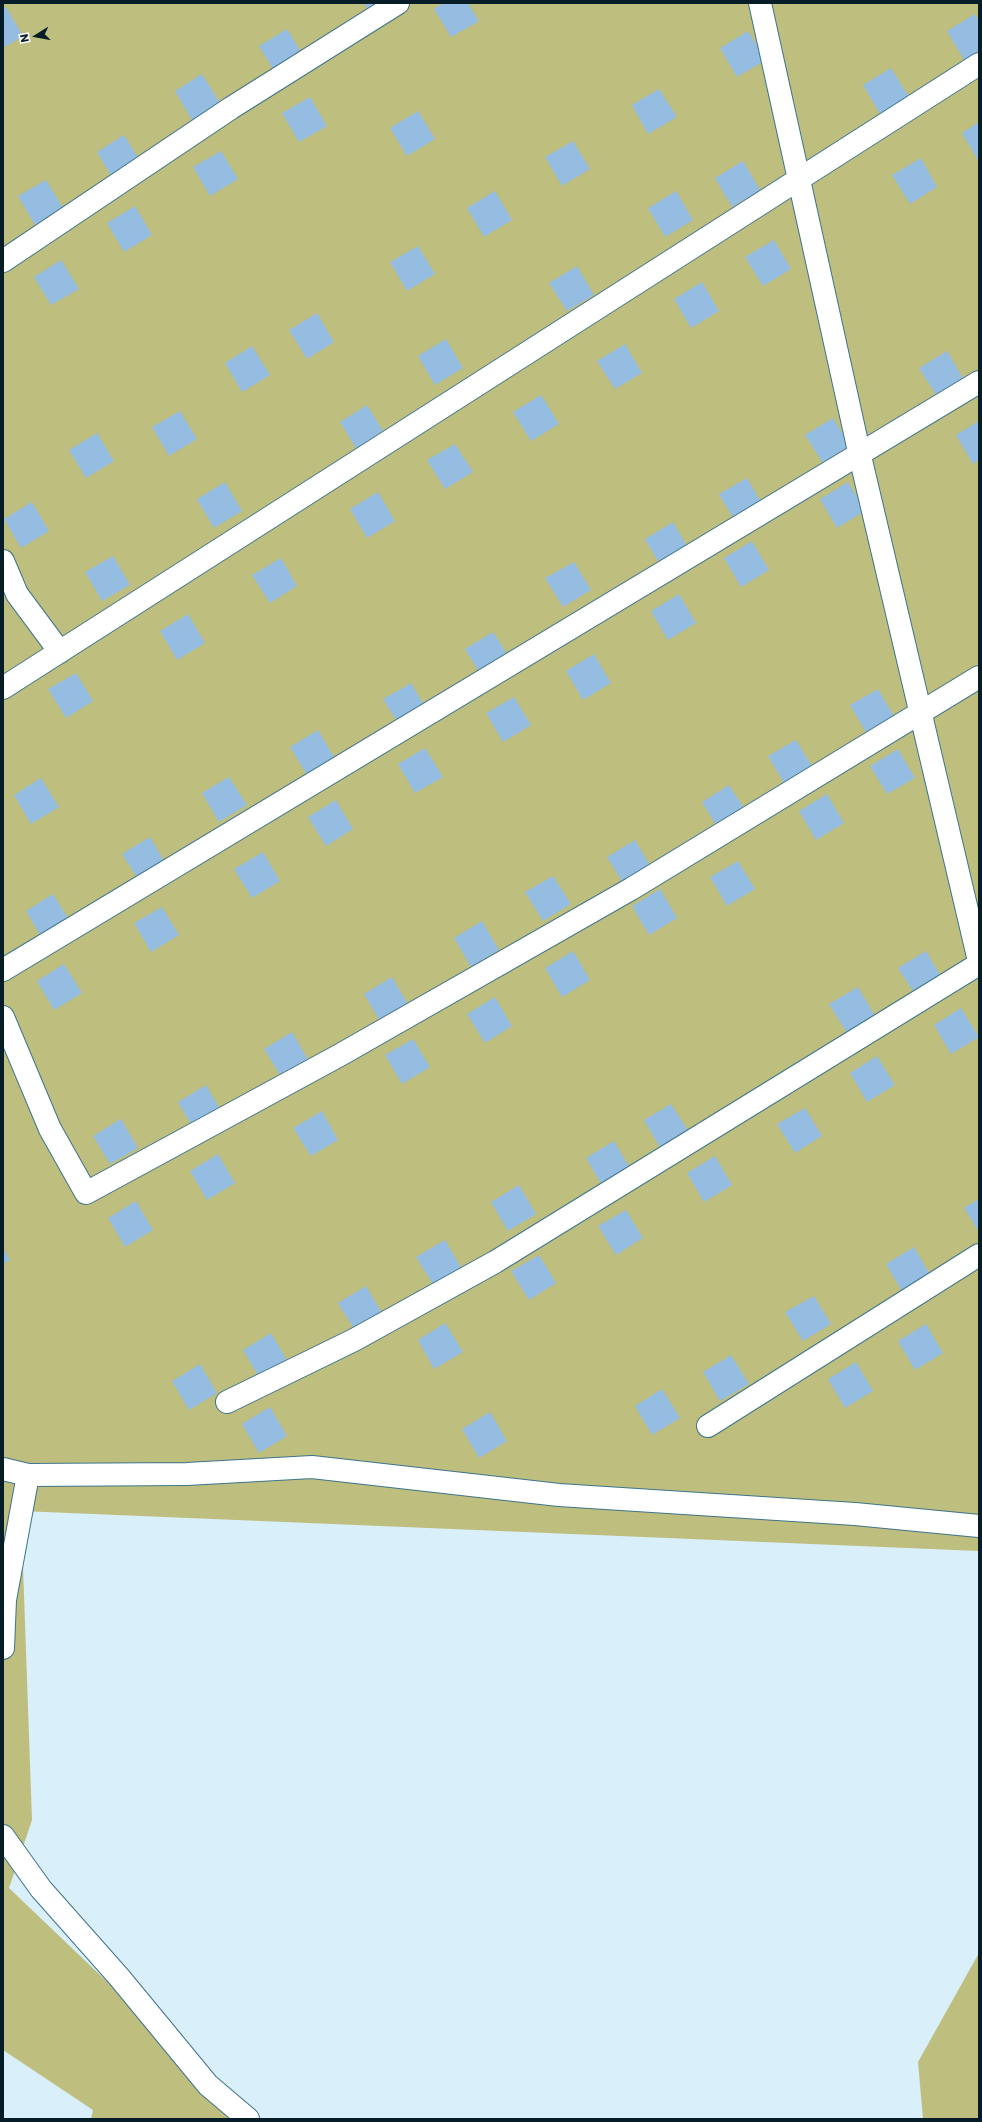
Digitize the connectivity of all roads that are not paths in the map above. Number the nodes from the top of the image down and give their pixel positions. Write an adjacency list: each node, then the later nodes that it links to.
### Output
1 (398, 3): 5 (street)
2 (760, 3): 4 (street)
3 (979, 64): 4 (street)
4 (800, 179): 7 (street); 9 (street)
5 (3, 261)
6 (979, 382): 7 (street)
7 (860, 456): 12 (street); 15 (street)
8 (3, 562): 9 (street)
9 (60, 652): 11 (street)
10 (979, 677): 12 (street)
11 (3, 688)
12 (920, 713): 13 (street); 16 (street)
13 (979, 961)
14 (979, 964): 18 (street)
15 (3, 970)
16 (3, 1017)
17 (979, 1255): 19 (street)
18 (227, 1402)
19 (708, 1426)
20 (3, 1469): 21 (street)
21 (28, 1475): 22 (street); 23 (street)
22 (979, 1526)
23 (3, 1648)
24 (3, 1836): 25 (street)
25 (248, 2119)

